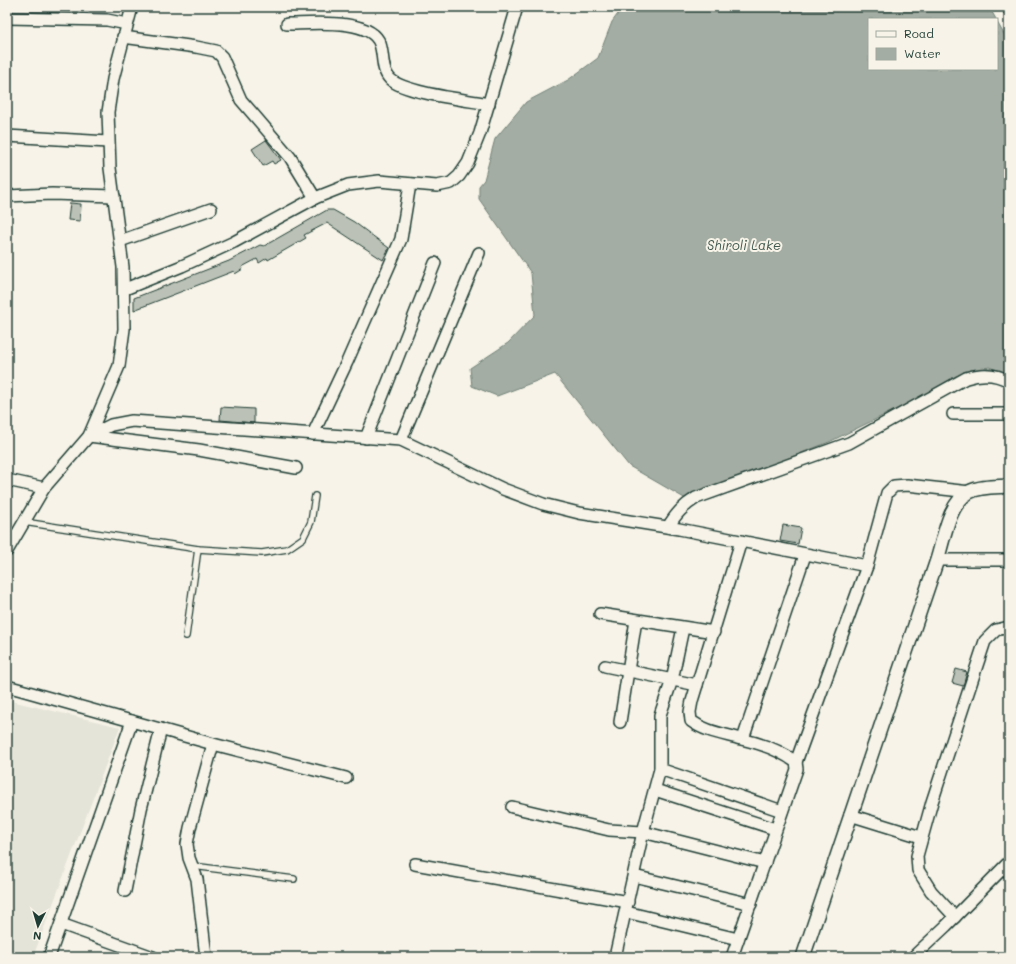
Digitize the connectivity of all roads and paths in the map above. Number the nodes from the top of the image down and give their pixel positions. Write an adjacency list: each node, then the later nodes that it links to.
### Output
1 (132, 7): 4 (street)
2 (517, 7): 7 (street)
3 (7, 18): 4 (street)
4 (127, 24): 6 (street)
5 (287, 24): 7 (street)
6 (123, 37): 9 (street); 13 (street)
7 (489, 104): 10 (street)
8 (7, 136): 9 (street)
9 (108, 142): 12 (street)
10 (410, 184): 13 (street); 22 (street)
11 (7, 196): 12 (street)
12 (114, 196): 15 (street)
13 (315, 198): 18 (street)
14 (211, 209): 15 (street)
15 (120, 241): 18 (street)
16 (479, 253): 25 (street)
17 (435, 263): 24 (street)
18 (125, 289): 23 (street)
19 (1009, 382): 33 (street)
20 (953, 414): 21 (street)
21 (1009, 414)
22 (314, 434): 23 (street); 24 (street)
23 (89, 436): 26 (street); 29 (street)
24 (366, 438): 25 (street)
25 (402, 440): 33 (street)
26 (296, 468)
27 (7, 480): 29 (street)
28 (1009, 486): 30 (street)
29 (44, 488): 32 (street)
30 (970, 492): 38 (street); 40 (street)
31 (315, 496): 35 (lane)
32 (24, 522): 35 (lane); 36 (street)
33 (668, 527): 34 (street)
34 (741, 541): 37 (street); 45 (street)
35 (198, 549): 46 (lane)
36 (7, 551)
37 (805, 555): 40 (street); 55 (street)
38 (937, 560): 39 (street); 63 (street)
39 (1009, 560)
40 (867, 566): 57 (street)
41 (600, 614): 42 (street)
42 (636, 620): 44 (street); 48 (street)
43 (1009, 627): 66 (street)
44 (683, 628): 45 (street); 49 (street)
45 (714, 632): 50 (street)
46 (186, 636)
47 (605, 666): 48 (street)
48 (627, 671): 49 (street); 53 (street)
49 (672, 680): 50 (street); 58 (street)
50 (697, 685): 55 (street)
51 (7, 686): 52 (street)
52 (132, 721): 54 (street); 77 (street)
53 (620, 722)
54 (161, 729): 56 (street); 73 (street)
55 (743, 739): 57 (street)
56 (213, 744): 59 (street); 70 (street)
57 (796, 762): 62 (street)
58 (660, 768): 60 (street); 62 (street)
59 (346, 778)
60 (655, 790): 64 (street); 65 (street)
61 (512, 807): 65 (street)
62 (782, 811): 64 (street)
63 (850, 815): 66 (street); 84 (street)
64 (775, 829): 69 (street)
65 (643, 832): 69 (street); 71 (street)
66 (921, 837): 76 (street)
67 (1009, 862): 76 (street)
68 (415, 864): 75 (street)
69 (765, 864): 74 (street)
70 (193, 866): 72 (lane); 81 (street)
71 (634, 876): 74 (street); 75 (street)
72 (294, 878)
73 (125, 891)
74 (751, 904): 78 (street)
75 (627, 907): 78 (street); 82 (street)
76 (955, 918): 85 (street)
77 (61, 924): 79 (street); 80 (street)
78 (738, 940): 83 (street)
79 (49, 957)
80 (153, 957)
81 (206, 957)
82 (615, 957)
83 (732, 957)
84 (803, 957)
85 (913, 957)

